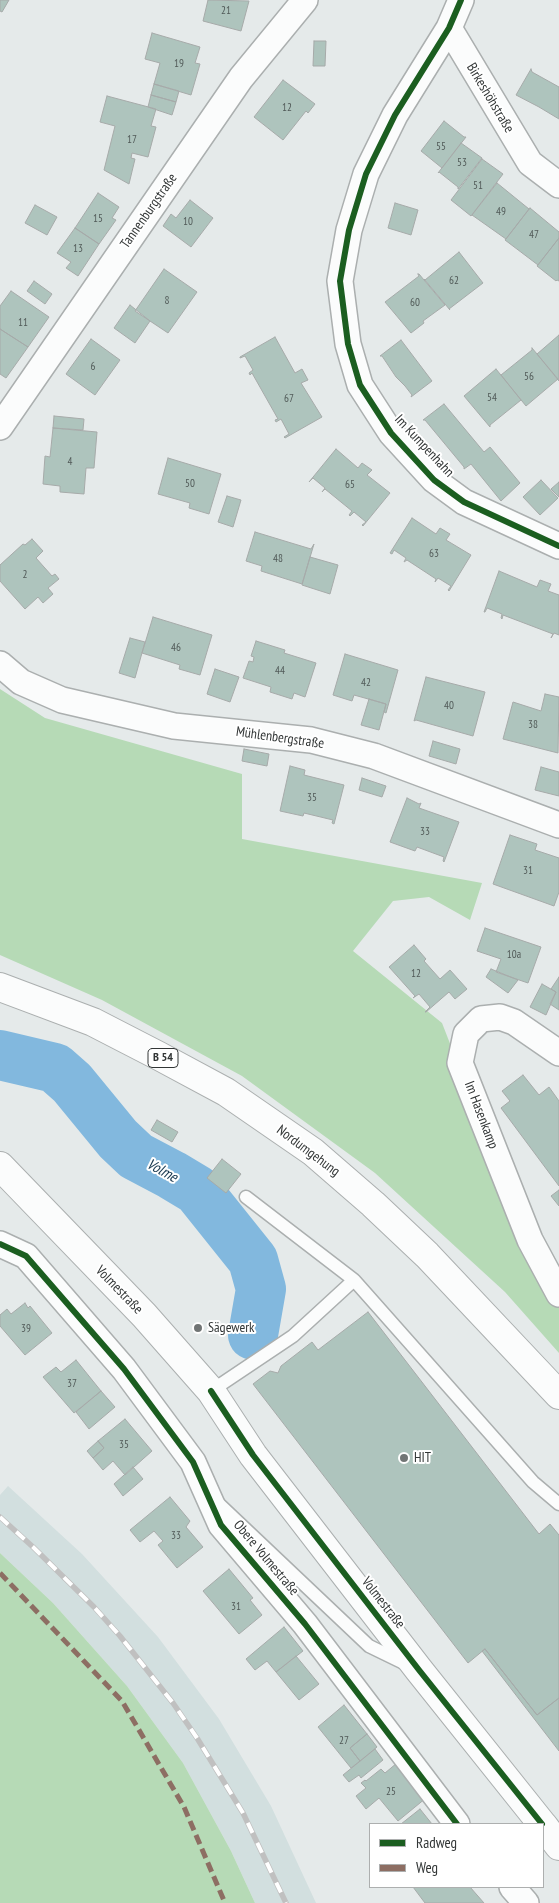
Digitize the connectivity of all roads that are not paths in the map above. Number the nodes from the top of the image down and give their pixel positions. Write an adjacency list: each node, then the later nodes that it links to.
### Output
1 (305, 0): 5 (street, Tannenburgstraße)
2 (462, 0): 3 (street)
3 (449, 28): 4 (street, Birkeshöhstraße); 6 (street, Im Kumpenhahn)
4 (559, 185)
5 (0, 427)
6 (559, 546)
7 (0, 664): 8 (street, Mühlenbergstraße)
8 (559, 825)
9 (0, 987): 17 (main road, Nordumgehung / B 54)
10 (559, 1053): 15 (street, Im Hasenkamp)
11 (0, 1166): 16 (main road, Volmestraße)
12 (246, 1197): 14 (lane)
13 (0, 1244): 18 (street, Obere Volmestraße)
14 (354, 1280): 16 (lane); 19 (lane)
15 (559, 1294)
16 (211, 1391): 20 (main road, Volmestraße)
17 (559, 1395)
18 (210, 1496): 20 (lane); 21 (street, Obere Volmestraße)
19 (559, 1504)
20 (419, 1670): 22 (main road, Volmestraße)
21 (456, 1823)
22 (540, 1823)
23 (544, 1827): 24 (main road, Volmestraße)
24 (559, 1846)
25 (513, 1888): 26 (street)
26 (526, 1903)

